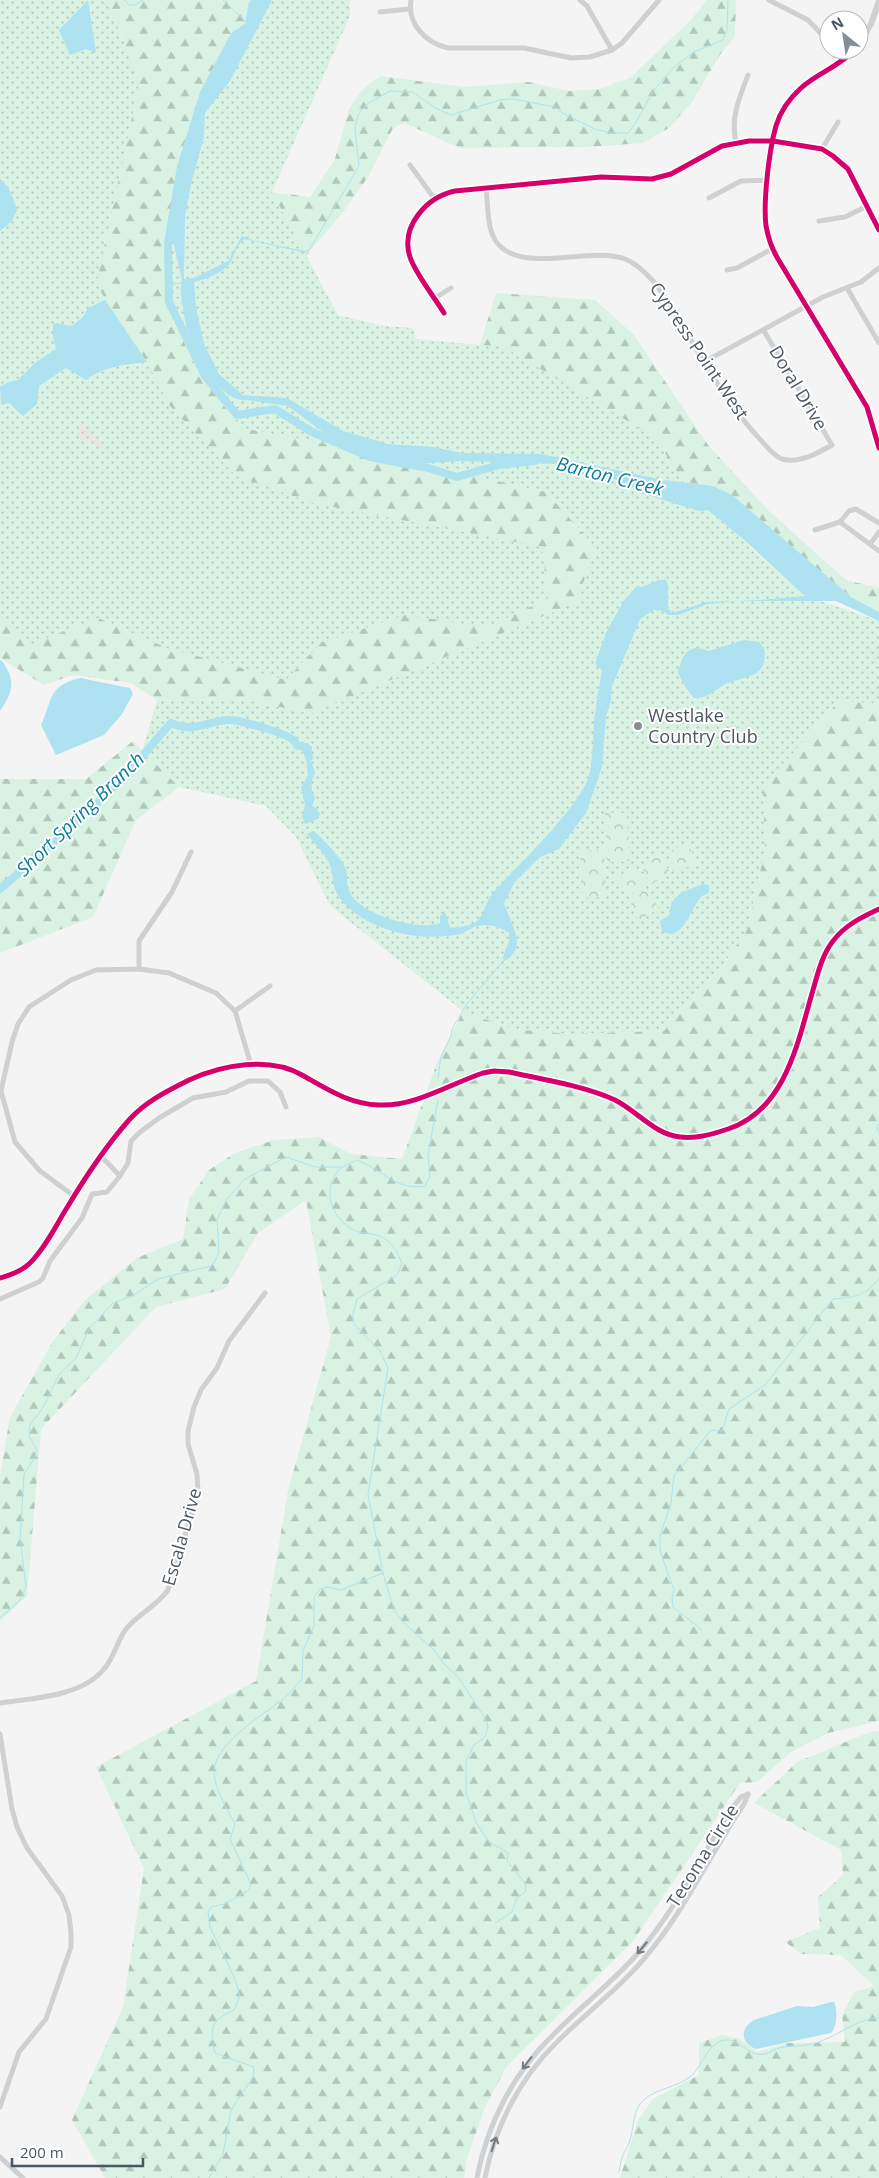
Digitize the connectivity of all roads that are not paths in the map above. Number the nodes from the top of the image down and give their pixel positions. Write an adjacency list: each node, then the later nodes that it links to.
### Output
1 (411, 0): 6 (street)
2 (580, 0): 10 (street)
3 (659, 0): 10 (street)
4 (769, 0): 9 (street)
5 (879, 1): 8 (street)
6 (409, 9): 7 (street); 10 (street)
7 (380, 12)
8 (869, 26)
9 (819, 32)
10 (612, 50)
11 (844, 60): 14 (street)
12 (748, 75): 15 (street)
13 (838, 122): 16 (street)
14 (773, 141): 15 (street); 16 (street); 18 (street)
15 (736, 142): 19 (street)
16 (822, 149): 22 (street)
17 (410, 165): 20 (street)
18 (768, 180): 21 (street); 25 (street)
19 (486, 188): 20 (street); 35 (street, Cypress Point West)
20 (434, 198): 30 (street)
21 (709, 198)
22 (867, 206): 23 (street); 24 (street)
23 (819, 221)
24 (879, 230)
25 (772, 249): 27 (street); 31 (street)
26 (879, 268): 29 (street)
27 (726, 270)
28 (451, 288): 30 (street)
29 (847, 288): 31 (street); 34 (street)
30 (435, 298): 32 (street)
31 (806, 306): 33 (street); 37 (street)
32 (444, 314)
33 (764, 331): 35 (street); 36 (street, Doral Drive)
34 (879, 343)
35 (704, 362): 36 (street, Cypress Point West)
36 (832, 445)
37 (879, 448)
38 (840, 522): 39 (street); 40 (street); 42 (street)
39 (879, 523)
40 (815, 530)
41 (879, 532): 42 (street)
42 (870, 544): 43 (street)
43 (879, 550)
44 (191, 852): 46 (street)
45 (879, 909): 49 (street)
46 (139, 969): 48 (street); 53 (street)
47 (270, 986): 48 (street)
48 (235, 1011): 49 (street)
49 (252, 1065): 51 (street)
50 (286, 1107): 52 (street)
51 (101, 1156): 52 (street); 53 (street)
52 (120, 1176): 56 (street)
53 (74, 1196): 54 (street)
54 (0, 1278)
55 (265, 1293): 57 (street, Escala Drive)
56 (0, 1299)
57 (0, 1703)
58 (0, 1734): 69 (street)
59 (662, 1922): 60 (street); 60 (street, Tecoma Circle); 61 (street, Tecoma Circle)
60 (668, 1926): 62 (street, Tecoma Circle)
61 (657, 1928): 62 (street); 63 (street, Tecoma Circle, one-way to 63)
62 (664, 1932): 65 (street, Tecoma Circle)
63 (584, 2006): 64 (street, Tecoma Circle); 65 (street)
64 (577, 2012): 66 (street); 67 (street, Tecoma Circle, one-way to 67)
65 (589, 2012): 66 (street, Tecoma Circle)
66 (583, 2017): 68 (street, Tecoma Circle)
67 (504, 2100): 68 (street); 70 (street, Tecoma Circle)
68 (510, 2104): 71 (street, Tecoma Circle)
69 (0, 2107)
70 (500, 2107): 71 (street); 74 (street, Tecoma Circle)
71 (507, 2110): 75 (street, Tecoma Circle, one-way to 71)
72 (0, 2157): 73 (street)
73 (23, 2178)
74 (477, 2178)
75 (485, 2178)

